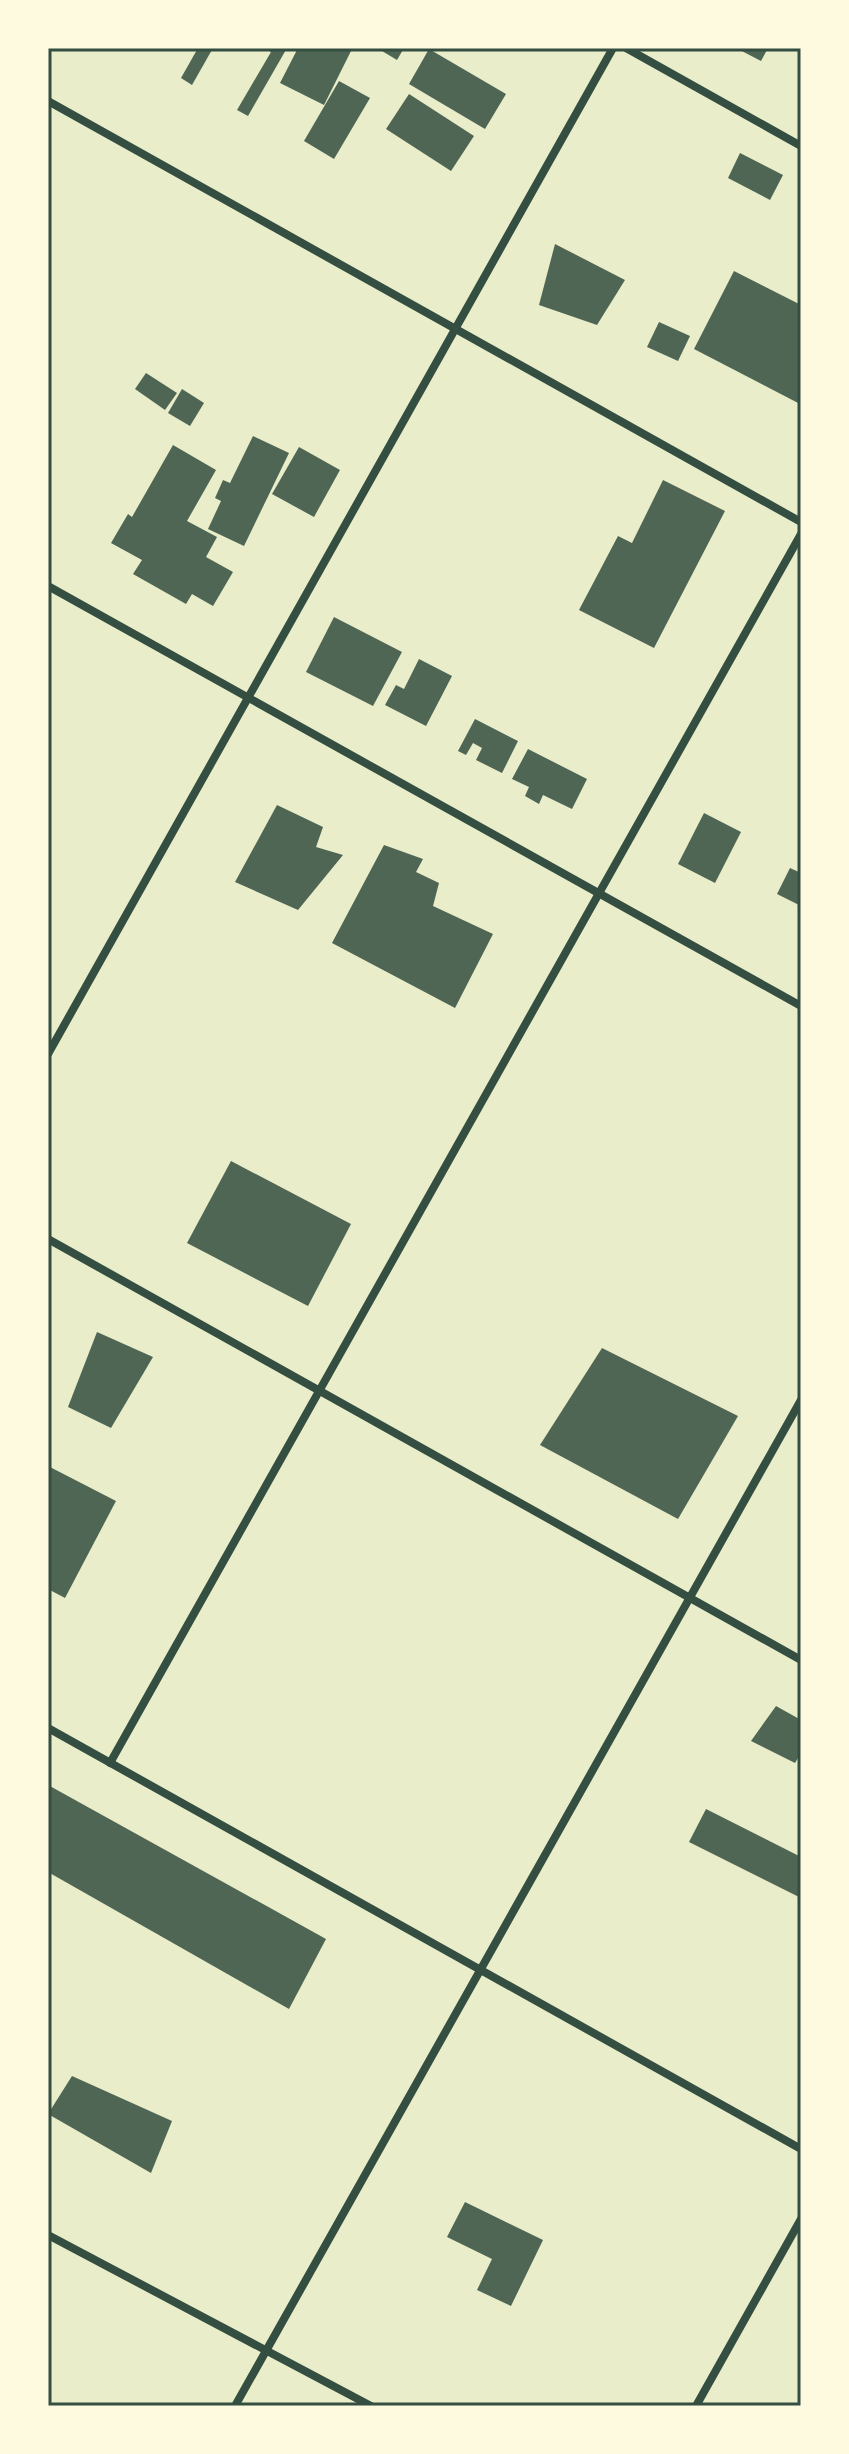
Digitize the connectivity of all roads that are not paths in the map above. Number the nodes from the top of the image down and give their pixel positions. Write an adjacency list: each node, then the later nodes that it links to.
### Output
1 (613, 48): 5 (street)
2 (626, 48): 4 (street)
3 (48, 101): 5 (street)
4 (801, 146)
5 (456, 329): 6 (street); 9 (street)
6 (801, 522)
7 (801, 534): 10 (street)
8 (48, 586): 9 (street)
9 (248, 697): 10 (street); 12 (street)
10 (599, 893): 11 (street); 14 (street)
11 (801, 1006)
12 (48, 1054)
13 (48, 1239): 14 (street)
14 (319, 1391): 16 (street); 19 (street)
15 (801, 1400): 16 (street)
16 (690, 1598): 17 (street); 20 (street)
17 (801, 1660)
18 (48, 1728): 19 (street)
19 (110, 1763): 20 (street)
20 (481, 1970): 21 (street); 24 (street)
21 (801, 2149)
22 (801, 2219): 27 (street)
23 (48, 2235): 24 (street)
24 (267, 2348): 25 (street); 26 (street)
25 (235, 2406)
26 (371, 2406)
27 (696, 2406)

